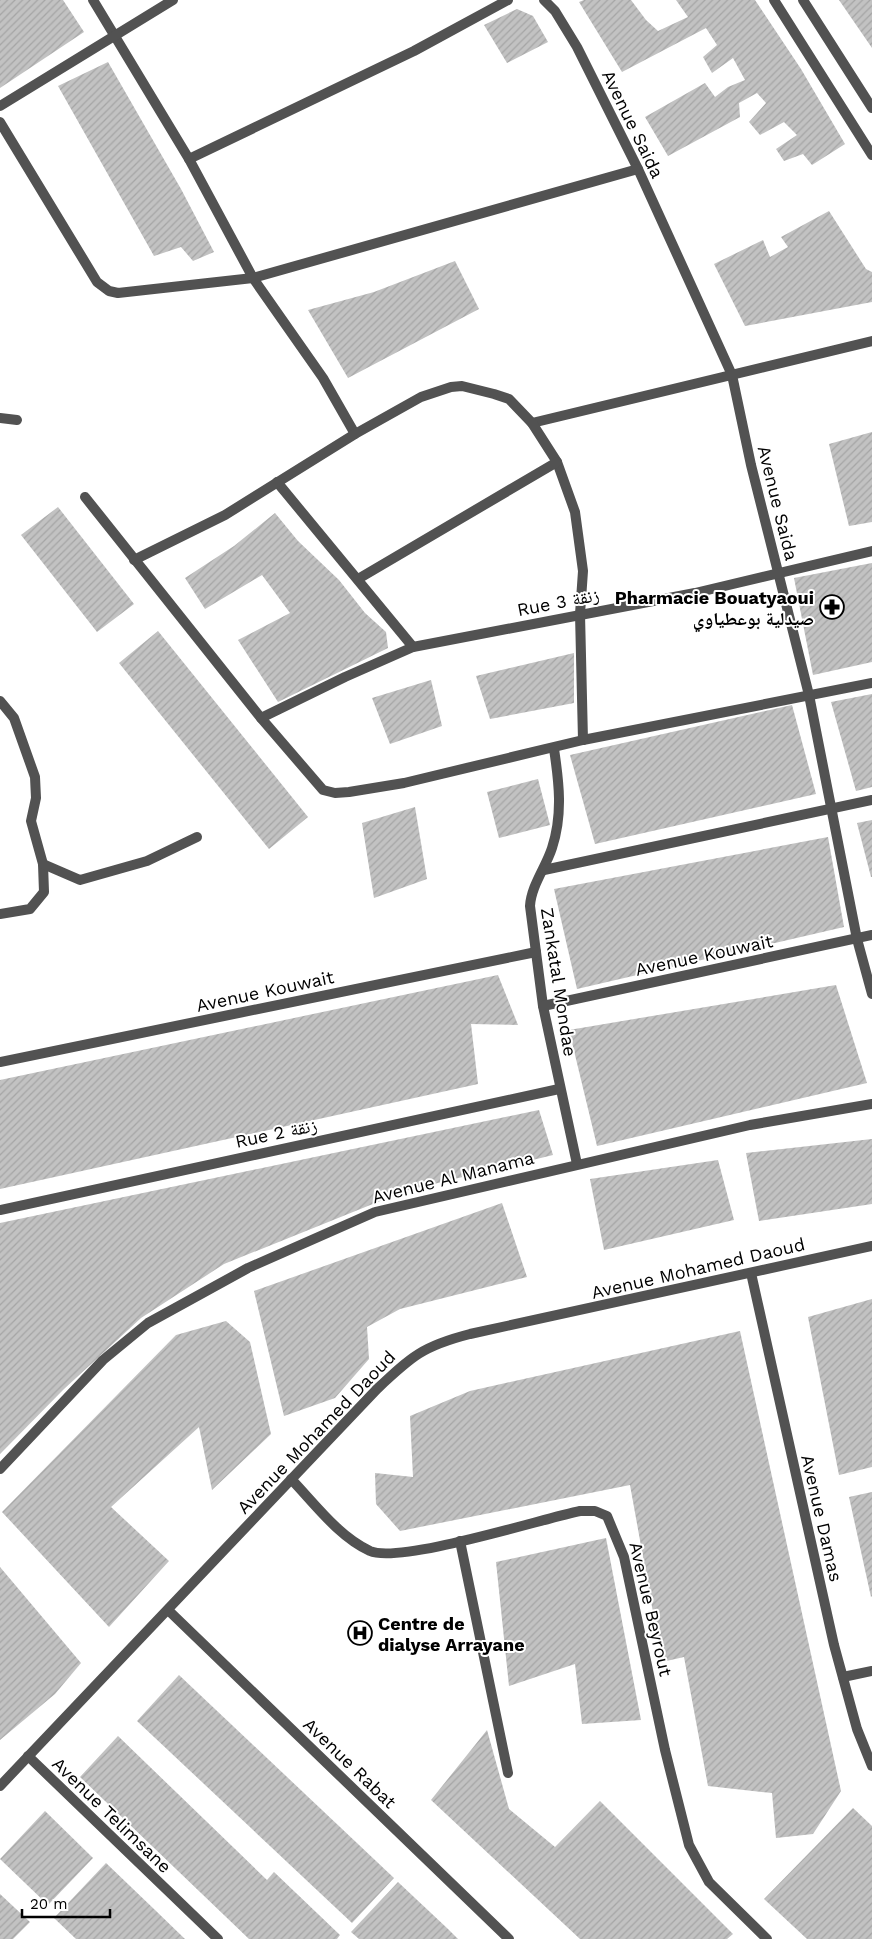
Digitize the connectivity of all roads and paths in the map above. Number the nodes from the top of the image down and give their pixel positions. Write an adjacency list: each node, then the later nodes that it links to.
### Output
1 (93, 0): 7 (street)
2 (173, 0): 7 (street)
3 (508, 0): 12 (street)
4 (544, 0): 13 (street, Avenue Saida)
5 (774, 0): 11 (street)
6 (803, 0): 9 (street)
7 (115, 35): 8 (street); 12 (street)
8 (0, 106)
9 (872, 108)
10 (0, 122): 14 (street)
11 (872, 155)
12 (190, 159): 14 (street)
13 (638, 169): 14 (street); 16 (street, Avenue Saida)
14 (253, 278): 20 (street)
15 (872, 341): 16 (street)
16 (732, 374): 19 (street); 26 (street, Avenue Saida)
17 (0, 418): 18 (street)
18 (17, 420)
19 (532, 423): 20 (street); 21 (street)
20 (355, 434): 22 (street)
21 (557, 462): 27 (street); 28 (street)
22 (277, 482): 25 (street); 27 (street)
23 (85, 497): 25 (street)
24 (872, 551): 26 (street, Rue 3 زنقة)
25 (134, 560): 33 (street)
26 (779, 574): 28 (street, Rue 3 زنقة); 31 (street, Avenue Saida)
27 (358, 579): 29 (street)
28 (580, 614): 29 (street, Rue 3 زنقة); 34 (street)
29 (414, 647): 33 (street, Rue 3 زنقة)
30 (872, 683): 31 (street)
31 (808, 695): 34 (street); 37 (street, Avenue Saida)
32 (0, 701): 39 (street)
33 (261, 718): 35 (street)
34 (583, 740): 35 (street)
35 (554, 748): 40 (street, Zankatal Mondae)
36 (872, 800): 37 (street)
37 (831, 810): 40 (street); 43 (street, Avenue Saida)
38 (197, 837): 39 (street)
39 (43, 864): 41 (street)
40 (544, 870): 44 (street, Zankatal Mondae)
41 (0, 914)
42 (872, 935): 43 (street, Avenue Kouwait)
43 (858, 939): 45 (street, Avenue Saida); 46 (street, Avenue Kouwait)
44 (536, 952): 46 (street, Zankatal Mondae); 47 (street, Avenue Kouwait)
45 (872, 994)
46 (542, 1006): 48 (street, Zankatal Mondae)
47 (0, 1062)
48 (560, 1089): 50 (street, Zankatal Mondae); 51 (street, Rue 2 زنقة)
49 (872, 1104): 50 (street, Avenue Al Manama)
50 (577, 1164): 54 (street, Avenue Al Manama)
51 (0, 1210)
52 (872, 1246): 53 (street, Avenue Mohamed Daoud)
53 (751, 1273): 55 (street, Avenue Mohamed Daoud); 59 (street, Avenue Damas)
54 (0, 1469)
55 (291, 1479): 56 (street, Avenue Beyrout); 57 (street, Avenue Mohamed Daoud)
56 (460, 1541): 62 (street); 66 (street, Avenue Beyrout)
57 (168, 1610): 60 (street, Avenue Mohamed Daoud); 65 (street, Avenue Rabat)
58 (872, 1671): 59 (street)
59 (843, 1677): 61 (street, Avenue Damas)
60 (28, 1756): 63 (street, Avenue Mohamed Daoud); 64 (street, Avenue Telimsane)
61 (872, 1766)
62 (508, 1773)
63 (0, 1786)
64 (218, 1939)
65 (510, 1939)
66 (767, 1939)

